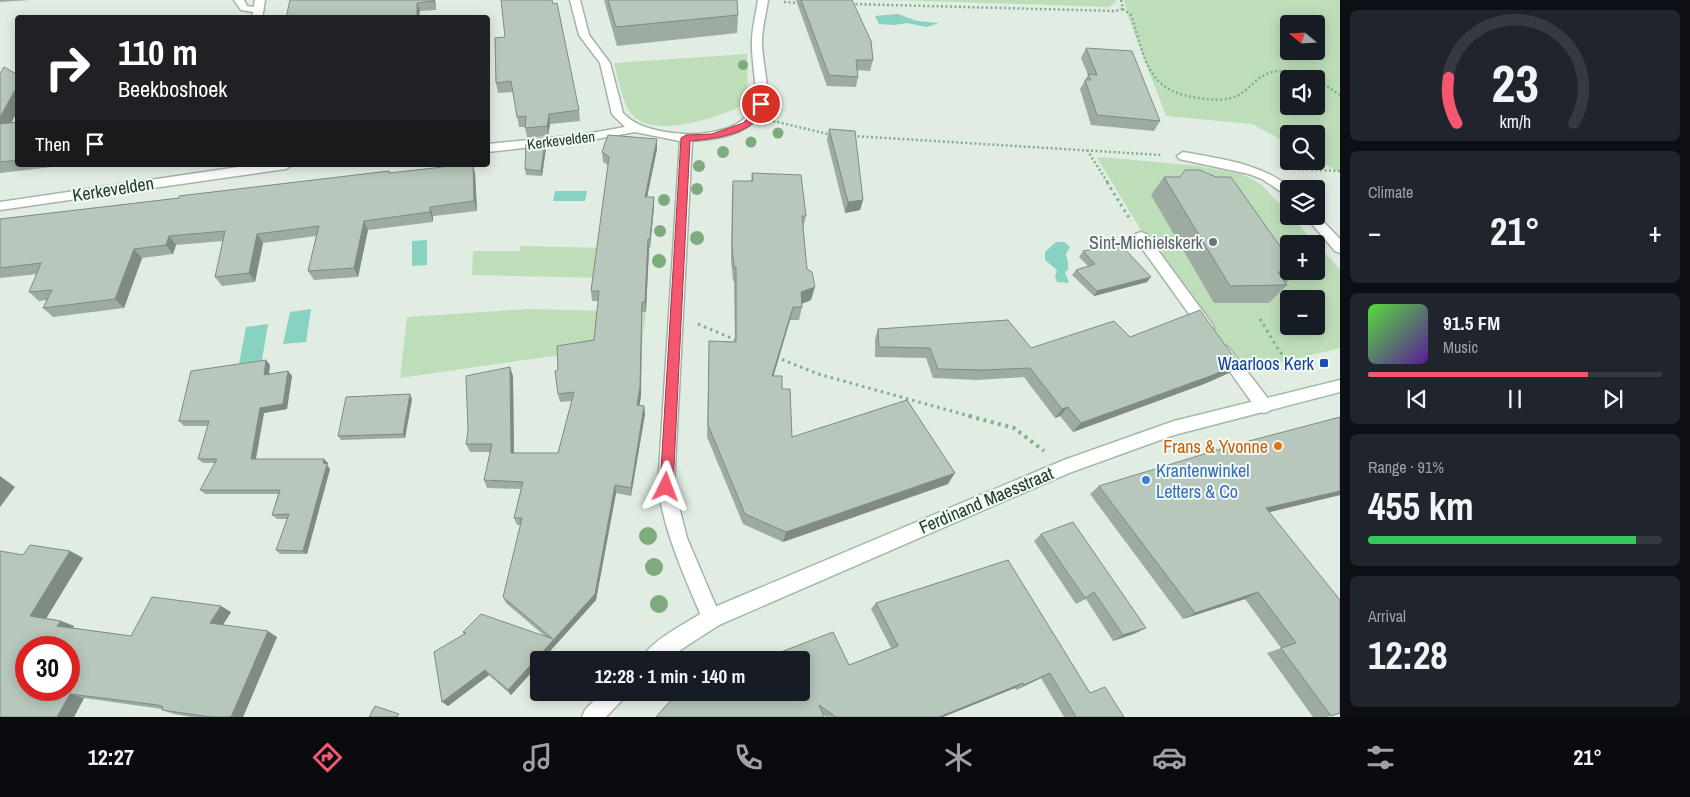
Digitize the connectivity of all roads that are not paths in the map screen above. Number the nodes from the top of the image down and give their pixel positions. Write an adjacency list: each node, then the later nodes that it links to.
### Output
1 (239, 0): 4 (street)
2 (575, 0): 5 (street)
3 (763, 1): 6 (street)
4 (259, 9)
5 (635, 128): 6 (street); 7 (street, Kerkevelden)
6 (686, 138): 18 (street)
7 (490, 148)
8 (1183, 156): 11 (street)
9 (247, 167): 10 (street, Kerkevelden)
10 (228, 168): 12 (street, Kerkevelden)
11 (1280, 186)
12 (0, 206)
13 (1319, 225): 15 (street)
14 (1141, 237): 17 (street)
15 (1340, 248)
16 (1340, 386): 17 (street, Ferdinand Maesstraat)
17 (1264, 406): 18 (street, Ferdinand Maesstraat)
18 (712, 618): 19 (street, Ferdinand Maesstraat)
19 (661, 651)
20 (607, 701): 21 (street)
21 (592, 717)

